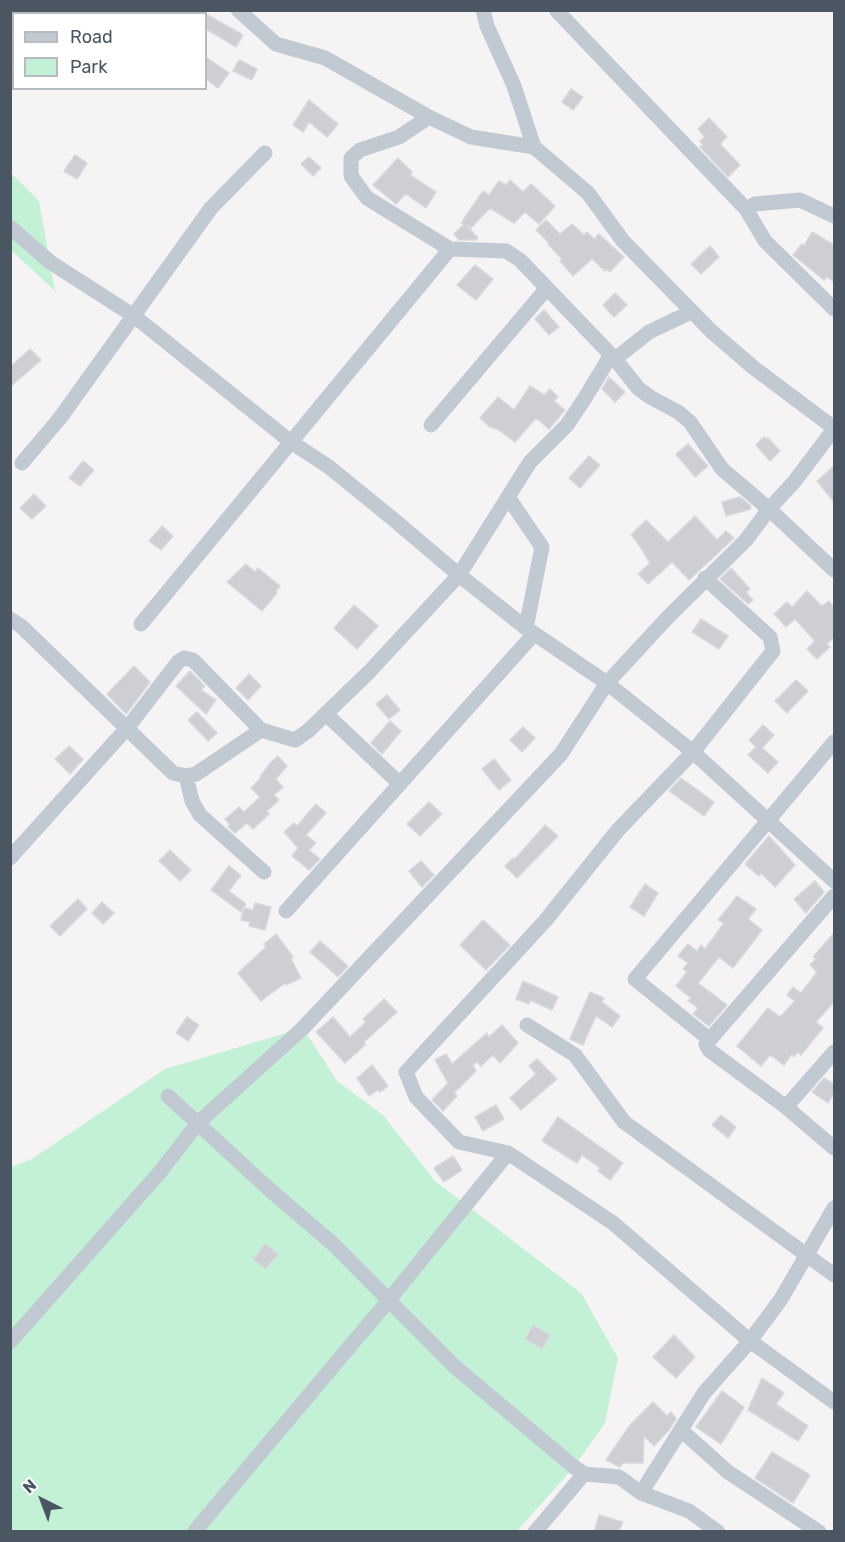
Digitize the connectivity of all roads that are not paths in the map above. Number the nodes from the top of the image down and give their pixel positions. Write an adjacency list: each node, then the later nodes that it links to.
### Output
1 (238, 10): 4 (street)
2 (483, 10): 5 (street)
3 (557, 11): 7 (street)
4 (429, 117): 5 (street); 10 (street)
5 (534, 147): 13 (street)
6 (265, 153): 14 (street)
7 (746, 209): 8 (street); 12 (street)
8 (834, 216)
9 (10, 227): 14 (street)
10 (450, 249): 11 (street); 18 (street)
11 (548, 288): 15 (street); 16 (street)
12 (834, 309)
13 (692, 312): 15 (street); 17 (street)
14 (134, 316): 18 (street); 19 (street)
15 (613, 357): 20 (street); 21 (street)
16 (431, 425)
17 (834, 428): 21 (street)
18 (291, 441): 23 (street); 26 (street)
19 (22, 464)
20 (508, 497): 23 (street); 27 (street)
21 (769, 509): 22 (street); 24 (street)
22 (834, 570)
23 (459, 575): 27 (street); 29 (street)
24 (705, 578): 28 (street); 33 (street)
25 (10, 619): 30 (street)
26 (141, 624)
27 (530, 631): 28 (street); 35 (street)
28 (607, 683): 33 (street); 47 (street)
29 (326, 714): 31 (street); 35 (street)
30 (128, 728): 31 (street); 34 (street); 37 (street)
31 (261, 730): 34 (street)
32 (834, 742): 36 (street)
33 (693, 752): 36 (street); 49 (street)
34 (186, 776): 38 (street)
35 (400, 784): 41 (street)
36 (768, 819): 39 (street); 43 (street)
37 (10, 858)
38 (264, 872)
39 (834, 881)
40 (834, 896): 43 (street)
41 (286, 911)
42 (527, 1025): 51 (street)
43 (708, 1039): 46 (street)
44 (834, 1052): 46 (street)
45 (168, 1096): 47 (street)
46 (786, 1107): 48 (street)
47 (198, 1123): 53 (street); 55 (street)
48 (834, 1148)
49 (508, 1154): 53 (street); 54 (street)
50 (834, 1208): 51 (street)
51 (806, 1255): 52 (street); 54 (street)
52 (834, 1275)
53 (388, 1301): 58 (street); 60 (street)
54 (750, 1341): 56 (street); 57 (street)
55 (10, 1342)
56 (834, 1402)
57 (681, 1430): 59 (street); 63 (street)
58 (584, 1474): 59 (street); 61 (street)
59 (641, 1493): 62 (street)
60 (194, 1532)
61 (535, 1532)
62 (718, 1532)
63 (819, 1532)

